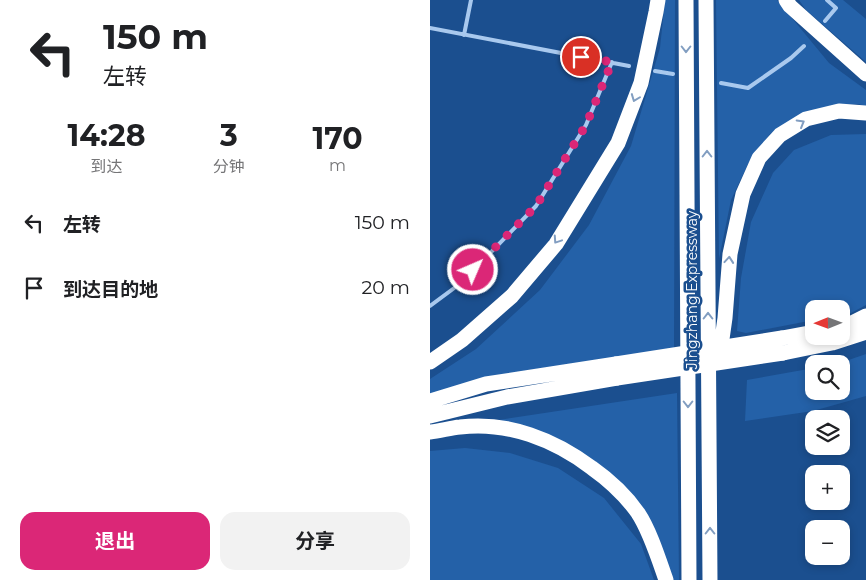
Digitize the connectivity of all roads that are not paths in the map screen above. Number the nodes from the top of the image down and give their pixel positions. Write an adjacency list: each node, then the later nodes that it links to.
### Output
1 (471, 0): 9 (lane)
2 (658, 0): 23 (highway, one-way to 23)
3 (686, 0): 30 (highway, Jingzhang Expressway, one-way to 30)
4 (706, 0): 27 (highway, Jingzhang Expressway, one-way to 4)
5 (786, 0): 15 (highway)
6 (827, 0): 7 (lane)
7 (824, 21)
8 (430, 28): 9 (lane)
9 (464, 35): 11 (lane)
10 (804, 46): 16 (lane)
11 (612, 62): 12 (lane); 18 (lane)
12 (629, 66)
13 (655, 71): 14 (lane)
14 (673, 74)
15 (866, 74)
16 (721, 83)
17 (866, 114): 27 (highway, one-way to 17)
18 (430, 306)
19 (866, 316): 20 (highway)
20 (850, 324)
21 (866, 332): 24 (highway, bridge)
22 (805, 334): 24 (highway, bridge)
23 (430, 362)
24 (617, 371): 25 (highway); 26 (highway)
25 (430, 401)
26 (430, 416)
27 (709, 430): 31 (highway, Jingzhang Expressway, one-way to 27)
28 (430, 432): 29 (highway)
29 (666, 580)
30 (689, 580)
31 (710, 580)

